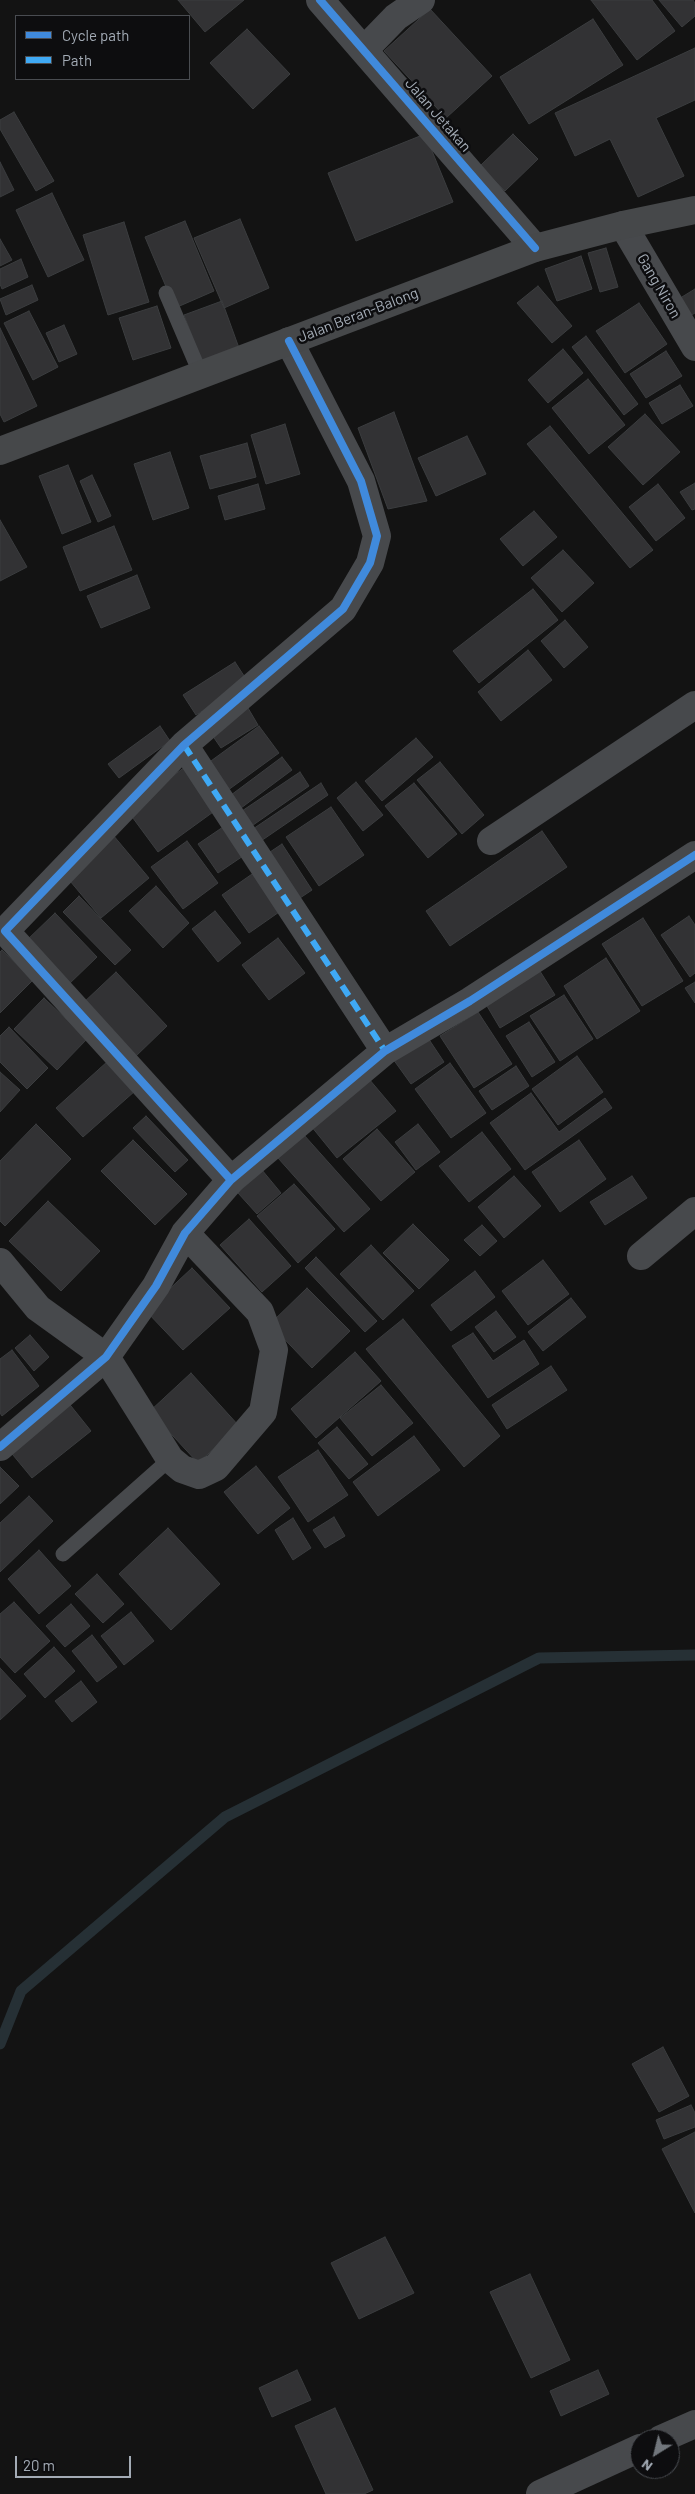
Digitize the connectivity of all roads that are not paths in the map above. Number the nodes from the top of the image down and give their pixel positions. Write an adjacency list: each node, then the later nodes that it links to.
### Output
1 (320, 0): 3 (street, Jalan Jetakan)
2 (421, 0): 3 (street)
3 (364, 50): 6 (street, Jalan Jetakan)
4 (695, 210): 5 (main road, Jalan Beran-Balong)
5 (623, 225): 6 (main road, Jalan Beran-Balong); 9 (street, Gang Niron)
6 (535, 248): 8 (main road, Jalan Beran-Balong)
7 (166, 293): 10 (lane)
8 (289, 341): 10 (main road, Jalan Beran-Balong); 13 (street)
9 (695, 347)
10 (201, 375): 11 (main road, Jalan Beran-Balong)
11 (0, 451)
12 (694, 710): 14 (street)
13 (184, 745): 16 (street); 17 (street)
14 (491, 841)
15 (695, 855): 17 (street)
16 (2, 934): 18 (street)
17 (384, 1051): 18 (street)
18 (230, 1180): 20 (street)
19 (695, 1211): 21 (street)
20 (184, 1233): 23 (street); 25 (street)
21 (641, 1256)
22 (0, 1262): 23 (street)
23 (106, 1357): 24 (street); 25 (street)
24 (0, 1447)
25 (170, 1459): 26 (lane)
26 (64, 1554)
27 (695, 2424): 28 (street)
28 (680, 2431)
29 (630, 2453): 30 (street)
30 (540, 2494)

